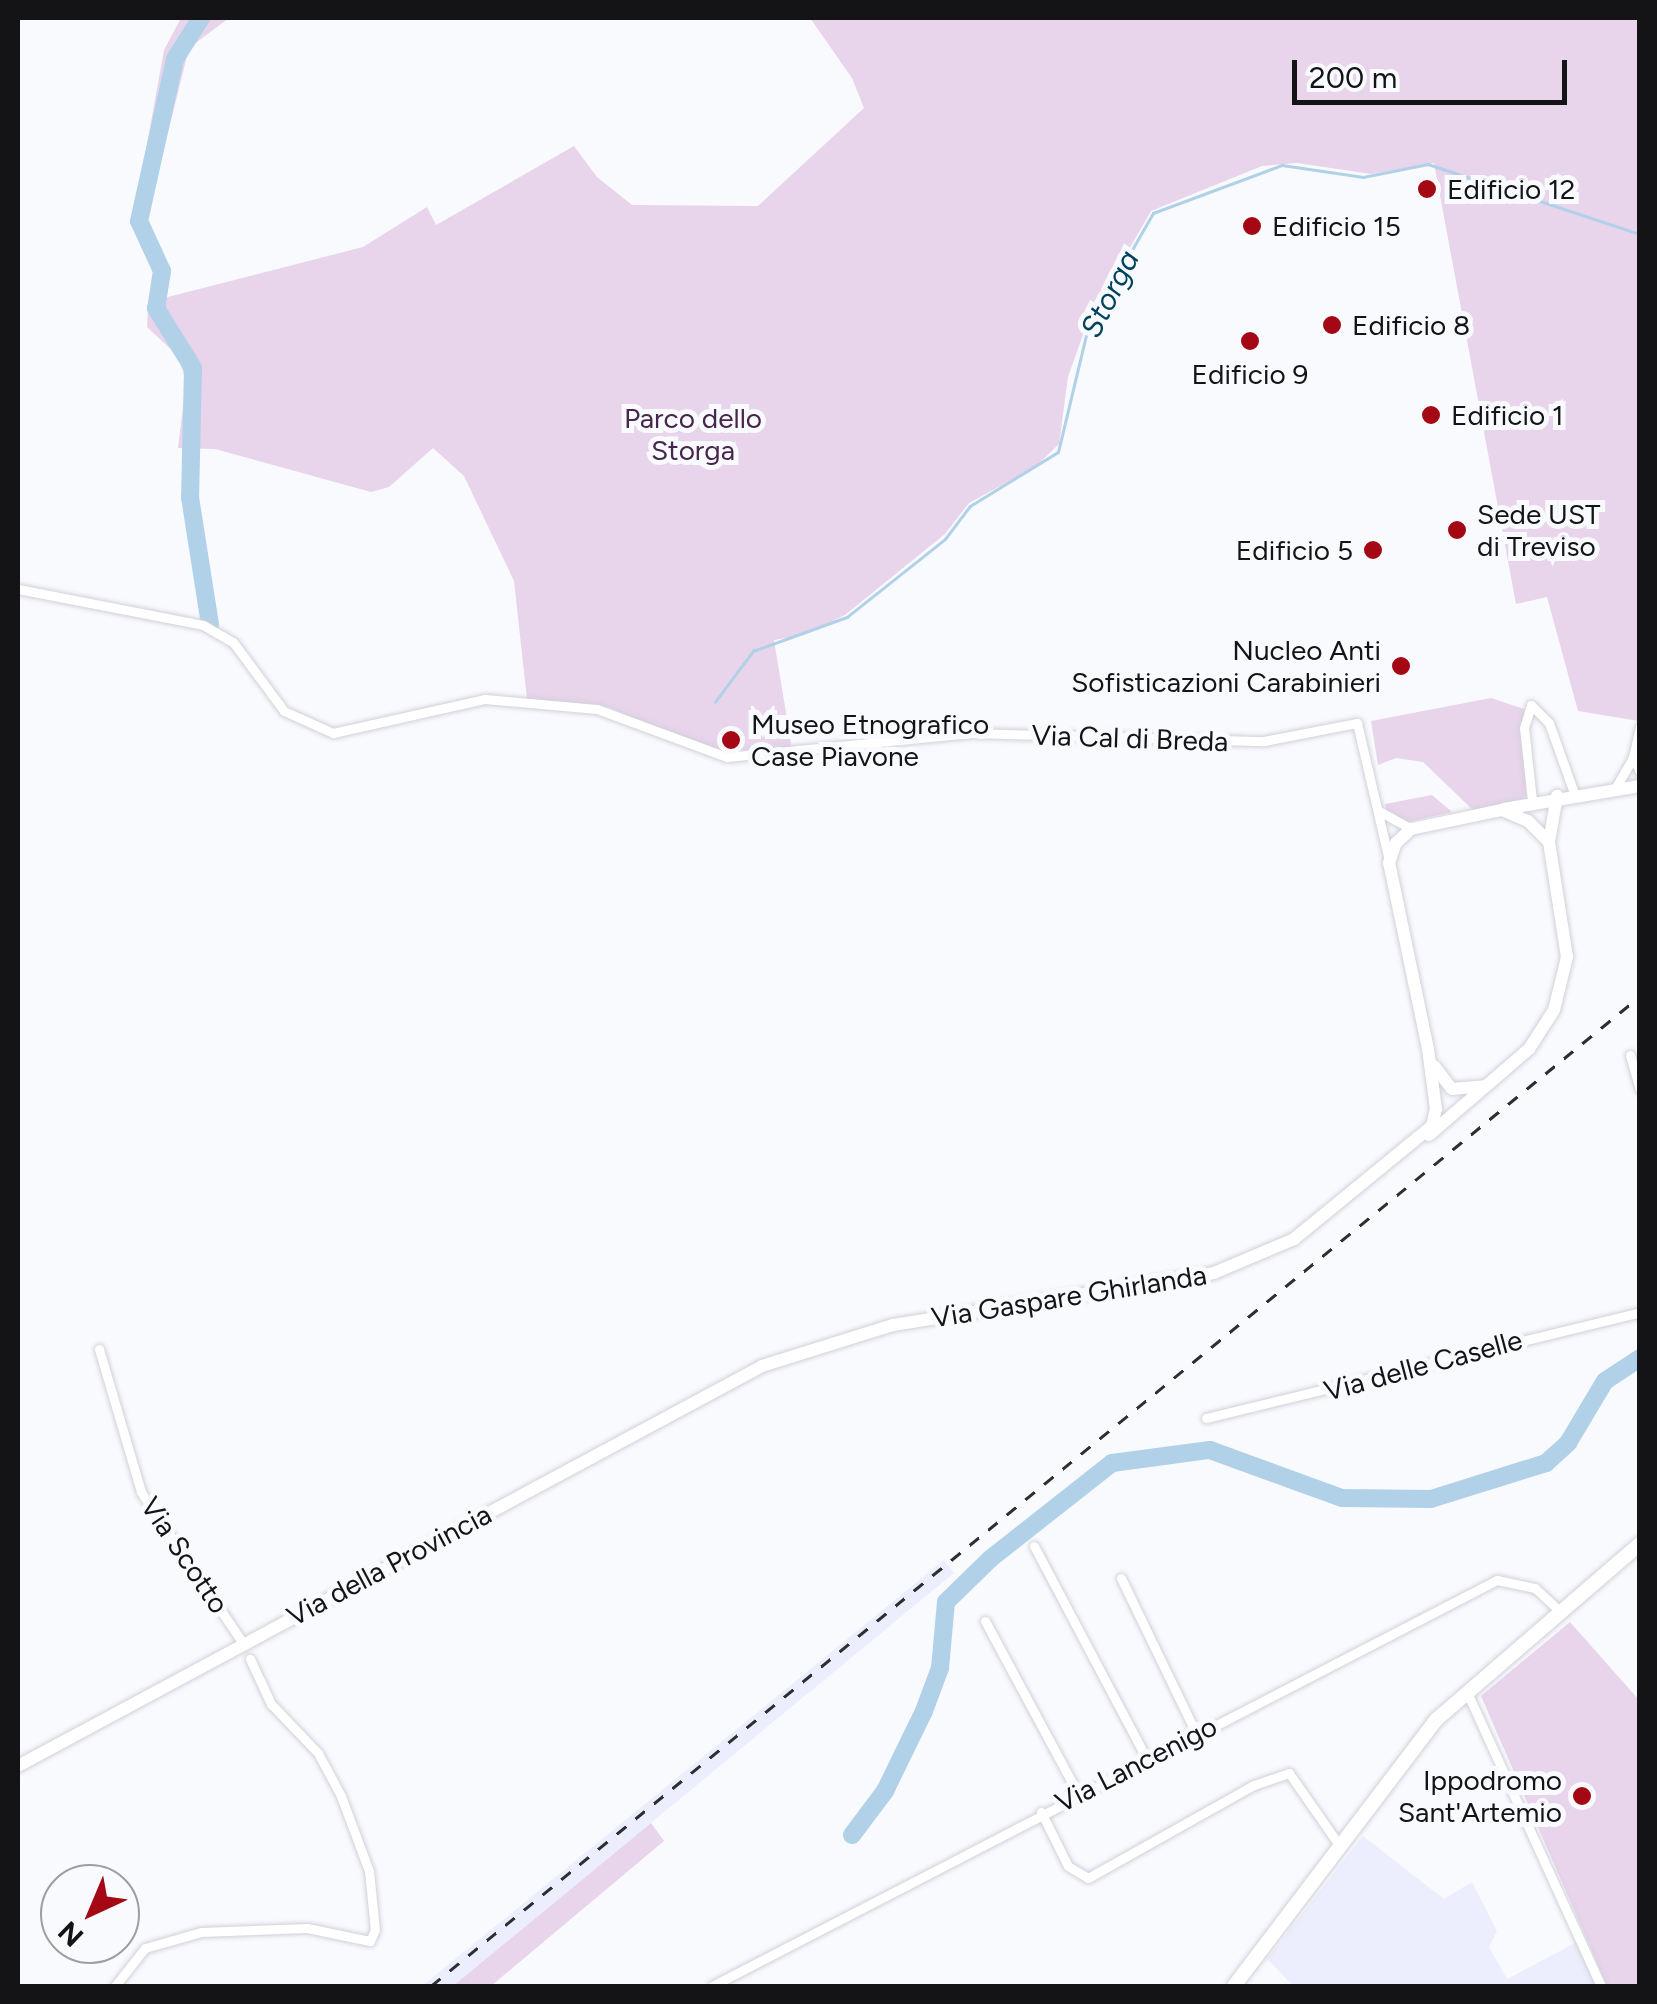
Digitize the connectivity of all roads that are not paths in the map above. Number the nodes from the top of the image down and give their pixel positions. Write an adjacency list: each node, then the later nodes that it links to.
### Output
1 (18, 589): 2 (street, Via Cal di Breda)
2 (1362, 724): 11 (street, Via Gaspare Ghirlanda)
3 (1640, 727): 4 (street)
4 (1633, 758): 5 (street); 7 (street)
5 (1640, 772)
6 (1640, 786): 7 (street)
7 (1616, 787): 8 (street)
8 (1574, 794): 9 (street); 10 (street)
9 (1557, 796): 10 (street); 14 (street, Via Gaspare Ghirlanda)
10 (1532, 800): 12 (street)
11 (1378, 808): 13 (street); 15 (street, Via Gaspare Ghirlanda)
12 (1502, 810): 13 (street); 14 (street)
13 (1411, 828): 15 (street)
14 (1548, 842): 18 (street, Via Gaspare Ghirlanda)
15 (1389, 863): 16 (street, Via Gaspare Ghirlanda)
16 (1428, 1050): 18 (street, Via Gaspare Ghirlanda); 20 (street, Via Gaspare Ghirlanda)
17 (1630, 1055): 19 (street)
18 (1502, 1076): 20 (street, Via Gaspare Ghirlanda)
19 (1640, 1090)
20 (1406, 1151): 23 (street, Via Gaspare Ghirlanda)
21 (1640, 1312): 24 (street, Via delle Caselle)
22 (99, 1349): 30 (street, Via Scotto)
23 (762, 1366): 30 (street, Via della Provincia)
24 (1206, 1418)
25 (1640, 1544): 28 (main road)
26 (1034, 1546): 34 (street)
27 (1121, 1578): 33 (street)
28 (1560, 1611): 32 (main road); 33 (street, Via Lancenigo)
29 (985, 1621): 36 (street)
30 (243, 1644): 35 (street, Via della Provincia)
31 (250, 1659): 39 (street)
32 (1466, 1690): 38 (main road); 42 (street)
33 (1196, 1733): 34 (street, Via Lancenigo)
34 (1147, 1759): 36 (street, Via Lancenigo)
35 (18, 1766)
36 (1078, 1794): 37 (street, Via Lancenigo)
37 (1041, 1812): 38 (street); 40 (street, Via Lancenigo)
38 (1339, 1845): 41 (main road)
39 (114, 1986)
40 (712, 1986)
41 (1234, 1986)
42 (1601, 1986)

